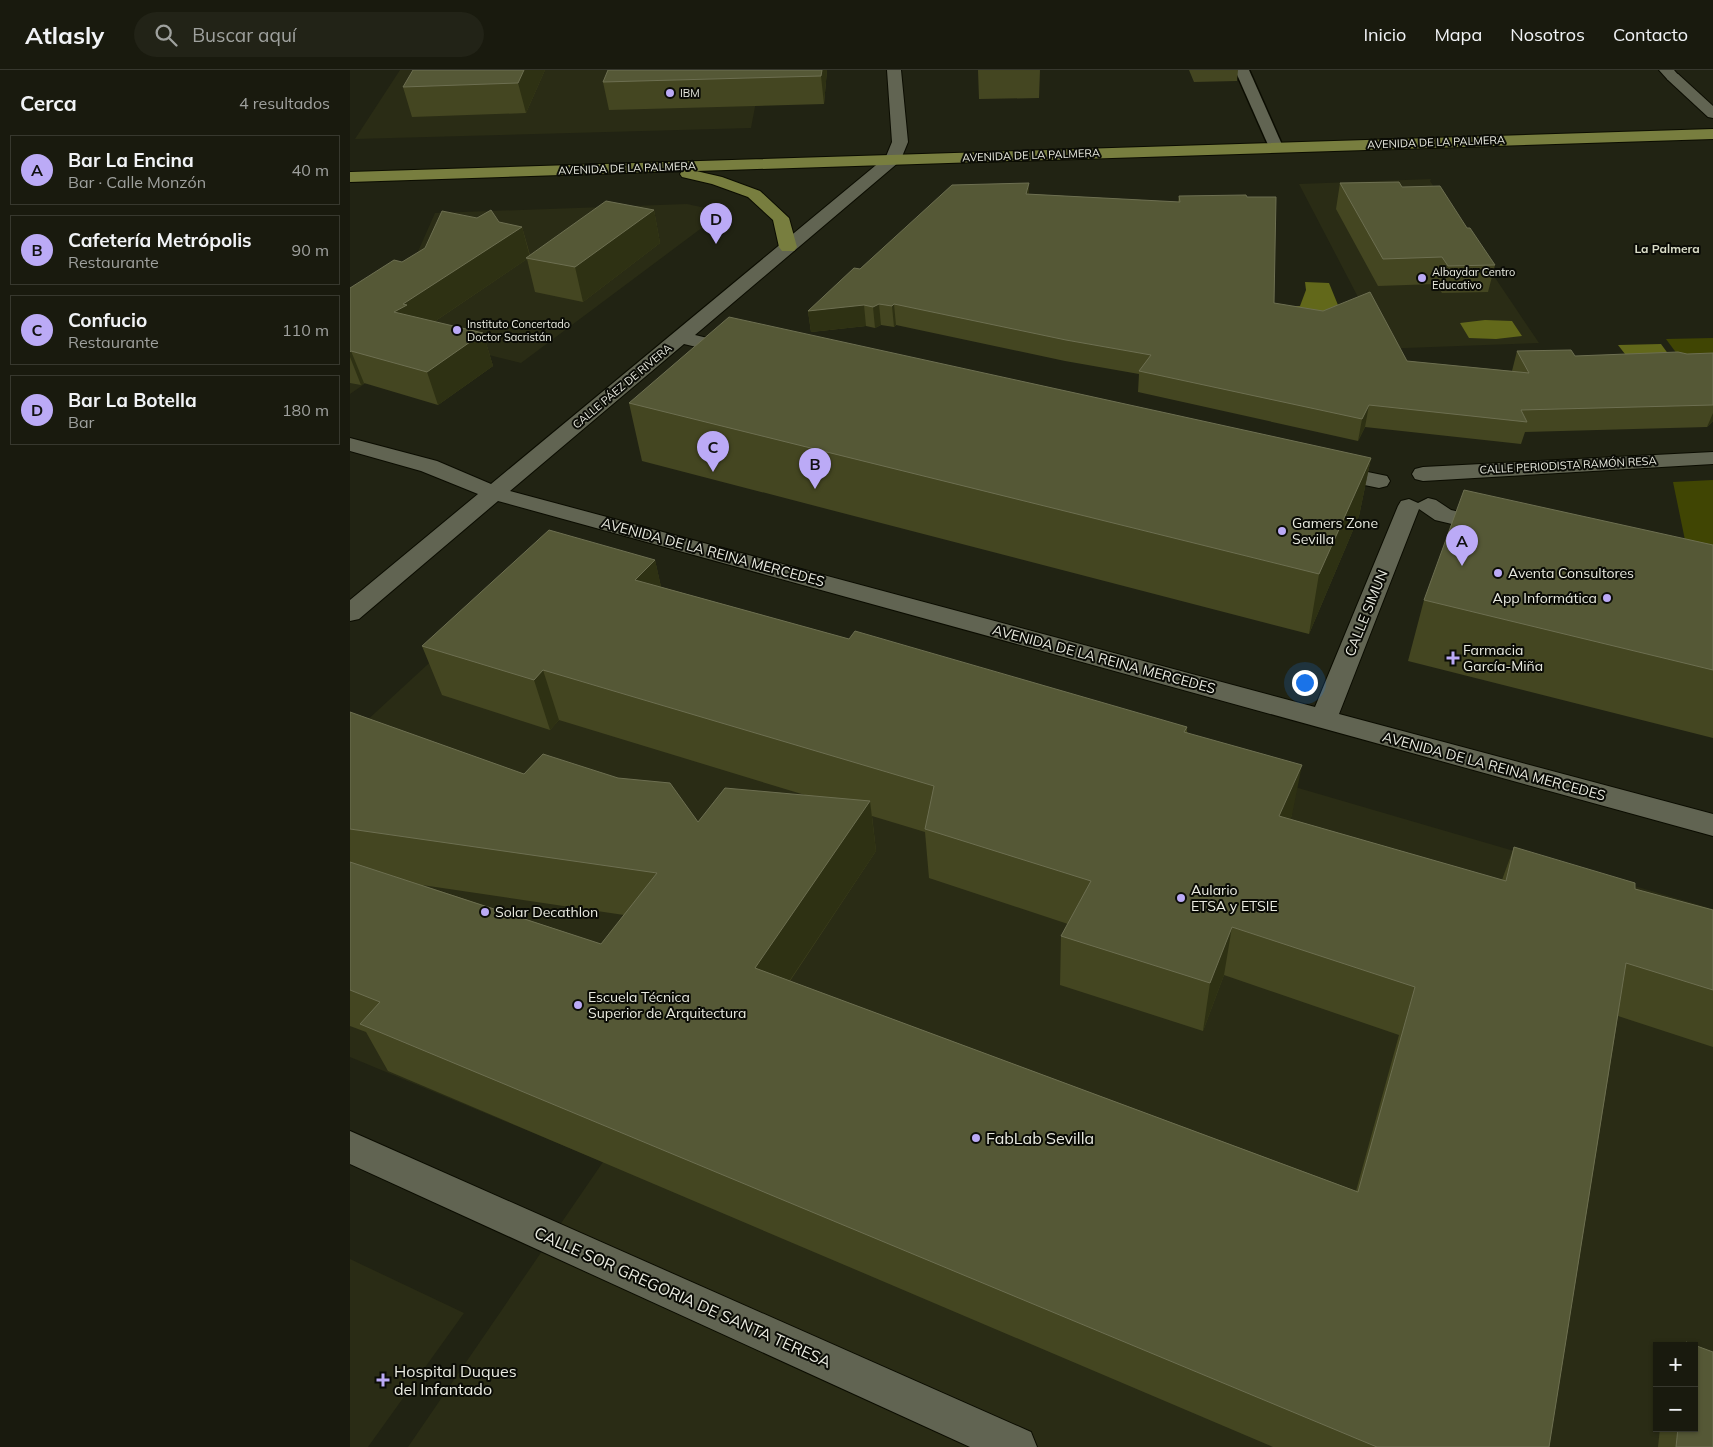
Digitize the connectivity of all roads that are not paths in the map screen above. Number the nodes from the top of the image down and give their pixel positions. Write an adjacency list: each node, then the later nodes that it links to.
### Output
1 (894, 70): 7 (street)
2 (1242, 70): 6 (lane)
3 (1670, 74): 4 (street)
4 (1713, 114)
5 (1713, 134): 6 (main road, AVENIDA DE LA PALMERA)
6 (1276, 147): 7 (main road, AVENIDA DE LA PALMERA)
7 (893, 159): 8 (main road, AVENIDA DE LA PALMERA); 10 (street, CALLE PÁEZ DE RIVERA)
8 (652, 167): 9 (main road, AVENIDA DE LA PALMERA); 10 (main road)
9 (350, 177)
10 (788, 247): 11 (street, CALLE PÁEZ DE RIVERA)
11 (681, 337): 12 (street); 18 (street, CALLE PÁEZ DE RIVERA)
12 (761, 355)
13 (350, 444): 18 (street, AVENIDA DE LA REINA MERCEDES)
14 (1713, 458): 17 (street, CALLE PERIODISTA RAMÓN RESA)
15 (1312, 468): 16 (street)
16 (1391, 474): 17 (street); 19 (street)
17 (1423, 474): 19 (street, CALLE SIMUN)
18 (494, 493): 21 (street, CALLE PÁEZ DE RIVERA); 22 (street, AVENIDA DE LA REINA MERCEDES)
19 (1418, 506): 20 (street); 22 (street, CALLE SIMUN)
20 (1508, 530)
21 (350, 613)
22 (1324, 719): 23 (street, AVENIDA DE LA REINA MERCEDES)
23 (1713, 825)
24 (350, 1146): 25 (street, CALLE SOR GREGORIA DE SANTA TERESA)
25 (1016, 1447)

